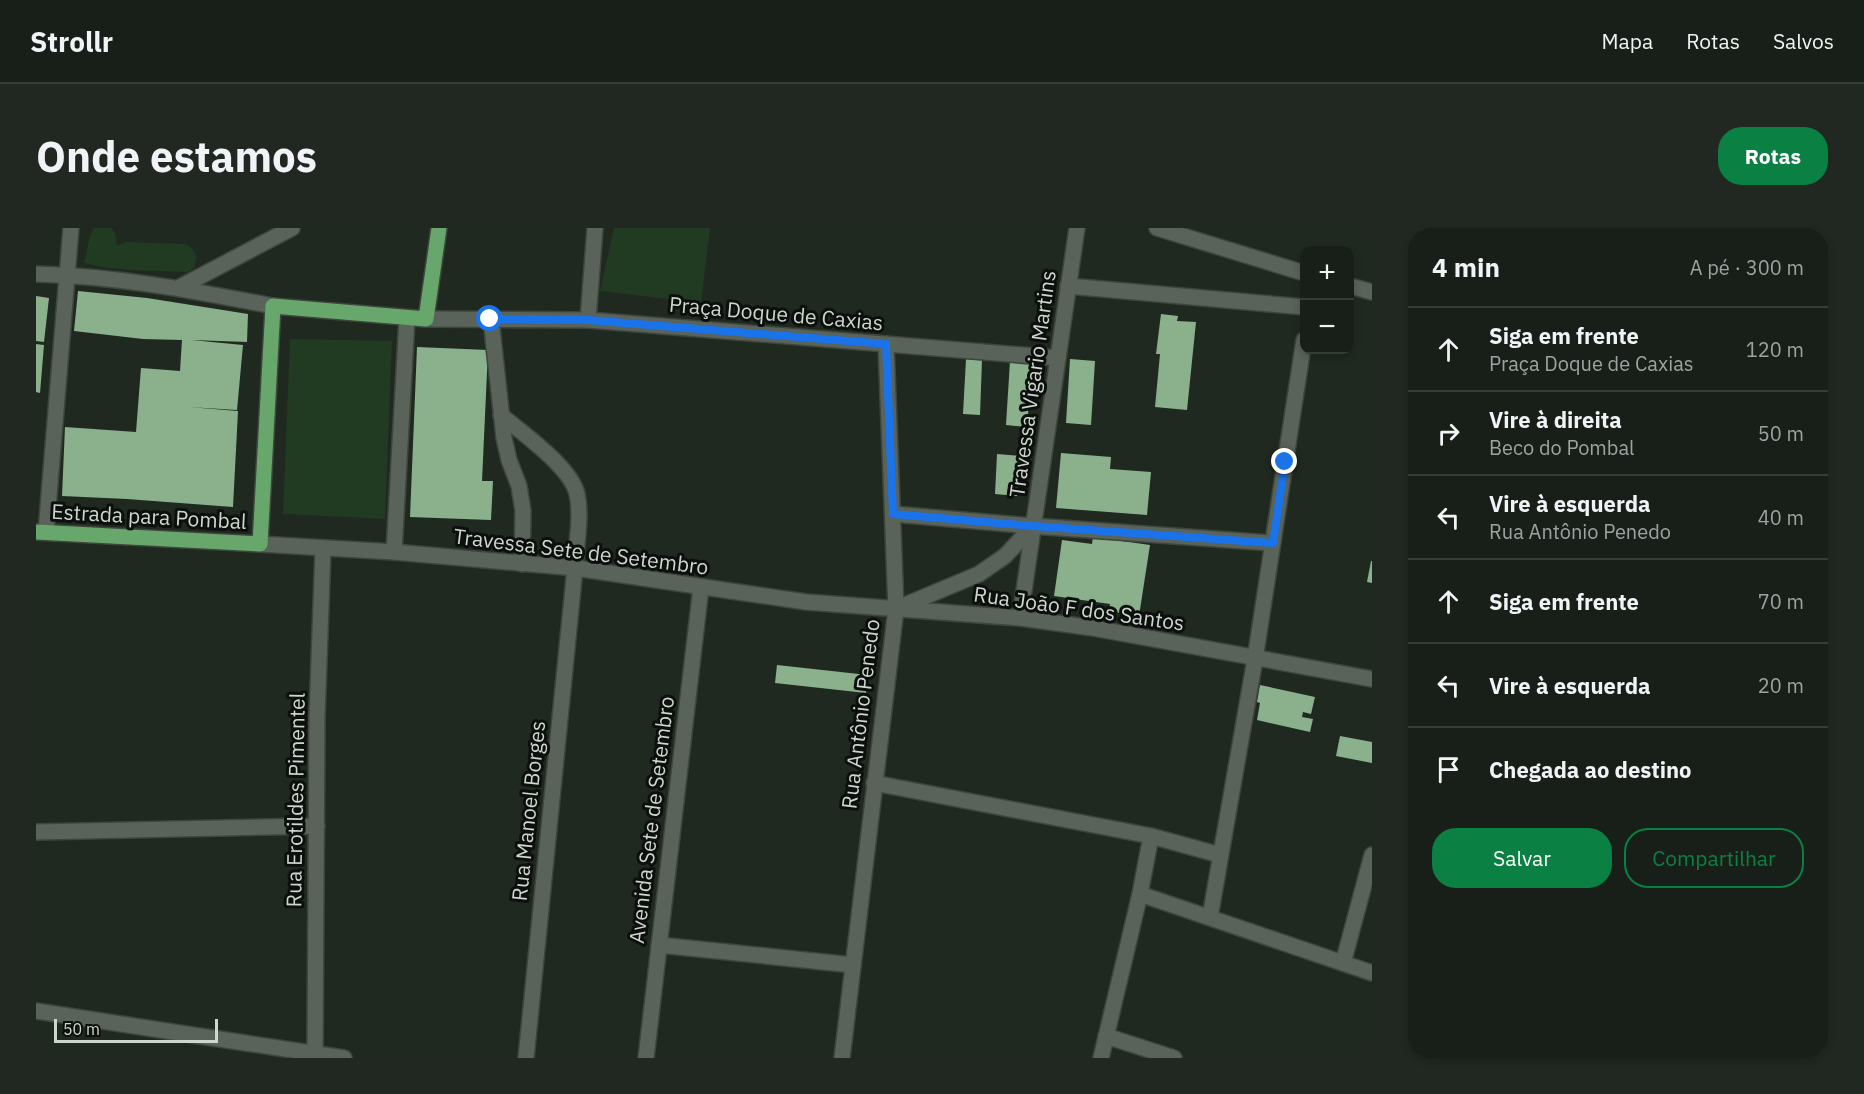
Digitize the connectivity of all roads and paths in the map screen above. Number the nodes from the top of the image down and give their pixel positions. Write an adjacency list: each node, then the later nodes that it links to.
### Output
1 (71, 228): 9 (street)
2 (292, 228): 12 (street)
3 (439, 228): 17 (main road)
4 (595, 228): 19 (street)
5 (1077, 228): 10 (street, Travessa Vigario Martins)
6 (1157, 228): 7 (street)
7 (1300, 271)
8 (36, 274): 9 (street)
9 (66, 275): 12 (street); 26 (street)
10 (1068, 286): 15 (street); 22 (street, Travessa Vigario Martins)
11 (1354, 287): 13 (street)
12 (180, 288): 14 (street)
13 (1372, 292)
14 (273, 306): 16 (main road); 28 (main road)
15 (1300, 307)
16 (407, 318): 17 (main road); 30 (street)
17 (426, 318): 18 (street, Praça Doque de Caxias)
18 (490, 319): 19 (street, Praça Doque de Caxias); 23 (street)
19 (588, 320): 20 (street, Praça Doque de Caxias)
20 (886, 344): 22 (street, Praça Doque de Caxias); 24 (street, Rua Antônio Penedo)
21 (1303, 354): 27 (street)
22 (1058, 358): 25 (street, Travessa Vigario Martins)
23 (501, 415): 31 (street); 32 (street, Rua Manoel Borges)
24 (893, 514): 25 (street); 34 (street, Rua Antônio Penedo)
25 (1033, 526): 27 (street); 34 (street); 35 (street, Travessa Vigario Martins)
26 (41, 532): 28 (main road, Estrada para Pombal)
27 (1273, 543): 36 (street)
28 (260, 544): 29 (street, Travessa Sete de Setembro)
29 (324, 549): 30 (street, Travessa Sete de Setembro); 39 (street, Rua Erotildes Pimentel)
30 (394, 552): 31 (street, Travessa Sete de Setembro)
31 (522, 564): 32 (street, Travessa Sete de Setembro)
32 (575, 568): 33 (street, Travessa Sete de Setembro); 54 (street, Rua Manoel Borges)
33 (701, 587): 34 (street, Travessa Sete de Setembro); 46 (street, Avenida Sete de Setembro)
34 (896, 609): 35 (street, Rua João F dos Santos); 38 (street, Rua Antônio Penedo)
35 (1020, 618): 36 (street, Rua João F dos Santos)
36 (1255, 659): 37 (street, Rua João F dos Santos); 42 (street)
37 (1372, 679)
38 (874, 783): 41 (street); 48 (street, Rua Antônio Penedo)
39 (317, 826): 40 (street); 52 (street, Rua Erotildes Pimentel)
40 (36, 832)
41 (1151, 836): 42 (street); 44 (street)
42 (1220, 855): 45 (street)
43 (1372, 856): 47 (street)
44 (1140, 894): 45 (street); 51 (street)
45 (1210, 917): 47 (street)
46 (659, 945): 48 (street); 55 (street, Avenida Sete de Setembro)
47 (1343, 963): 49 (street)
48 (852, 965): 56 (street, Rua Antônio Penedo)
49 (1372, 973)
50 (36, 1011): 52 (street)
51 (1106, 1036): 57 (street); 58 (street)
52 (315, 1052): 53 (street)
53 (344, 1058)
54 (526, 1058)
55 (646, 1058)
56 (842, 1058)
57 (1101, 1058)
58 (1174, 1058)

